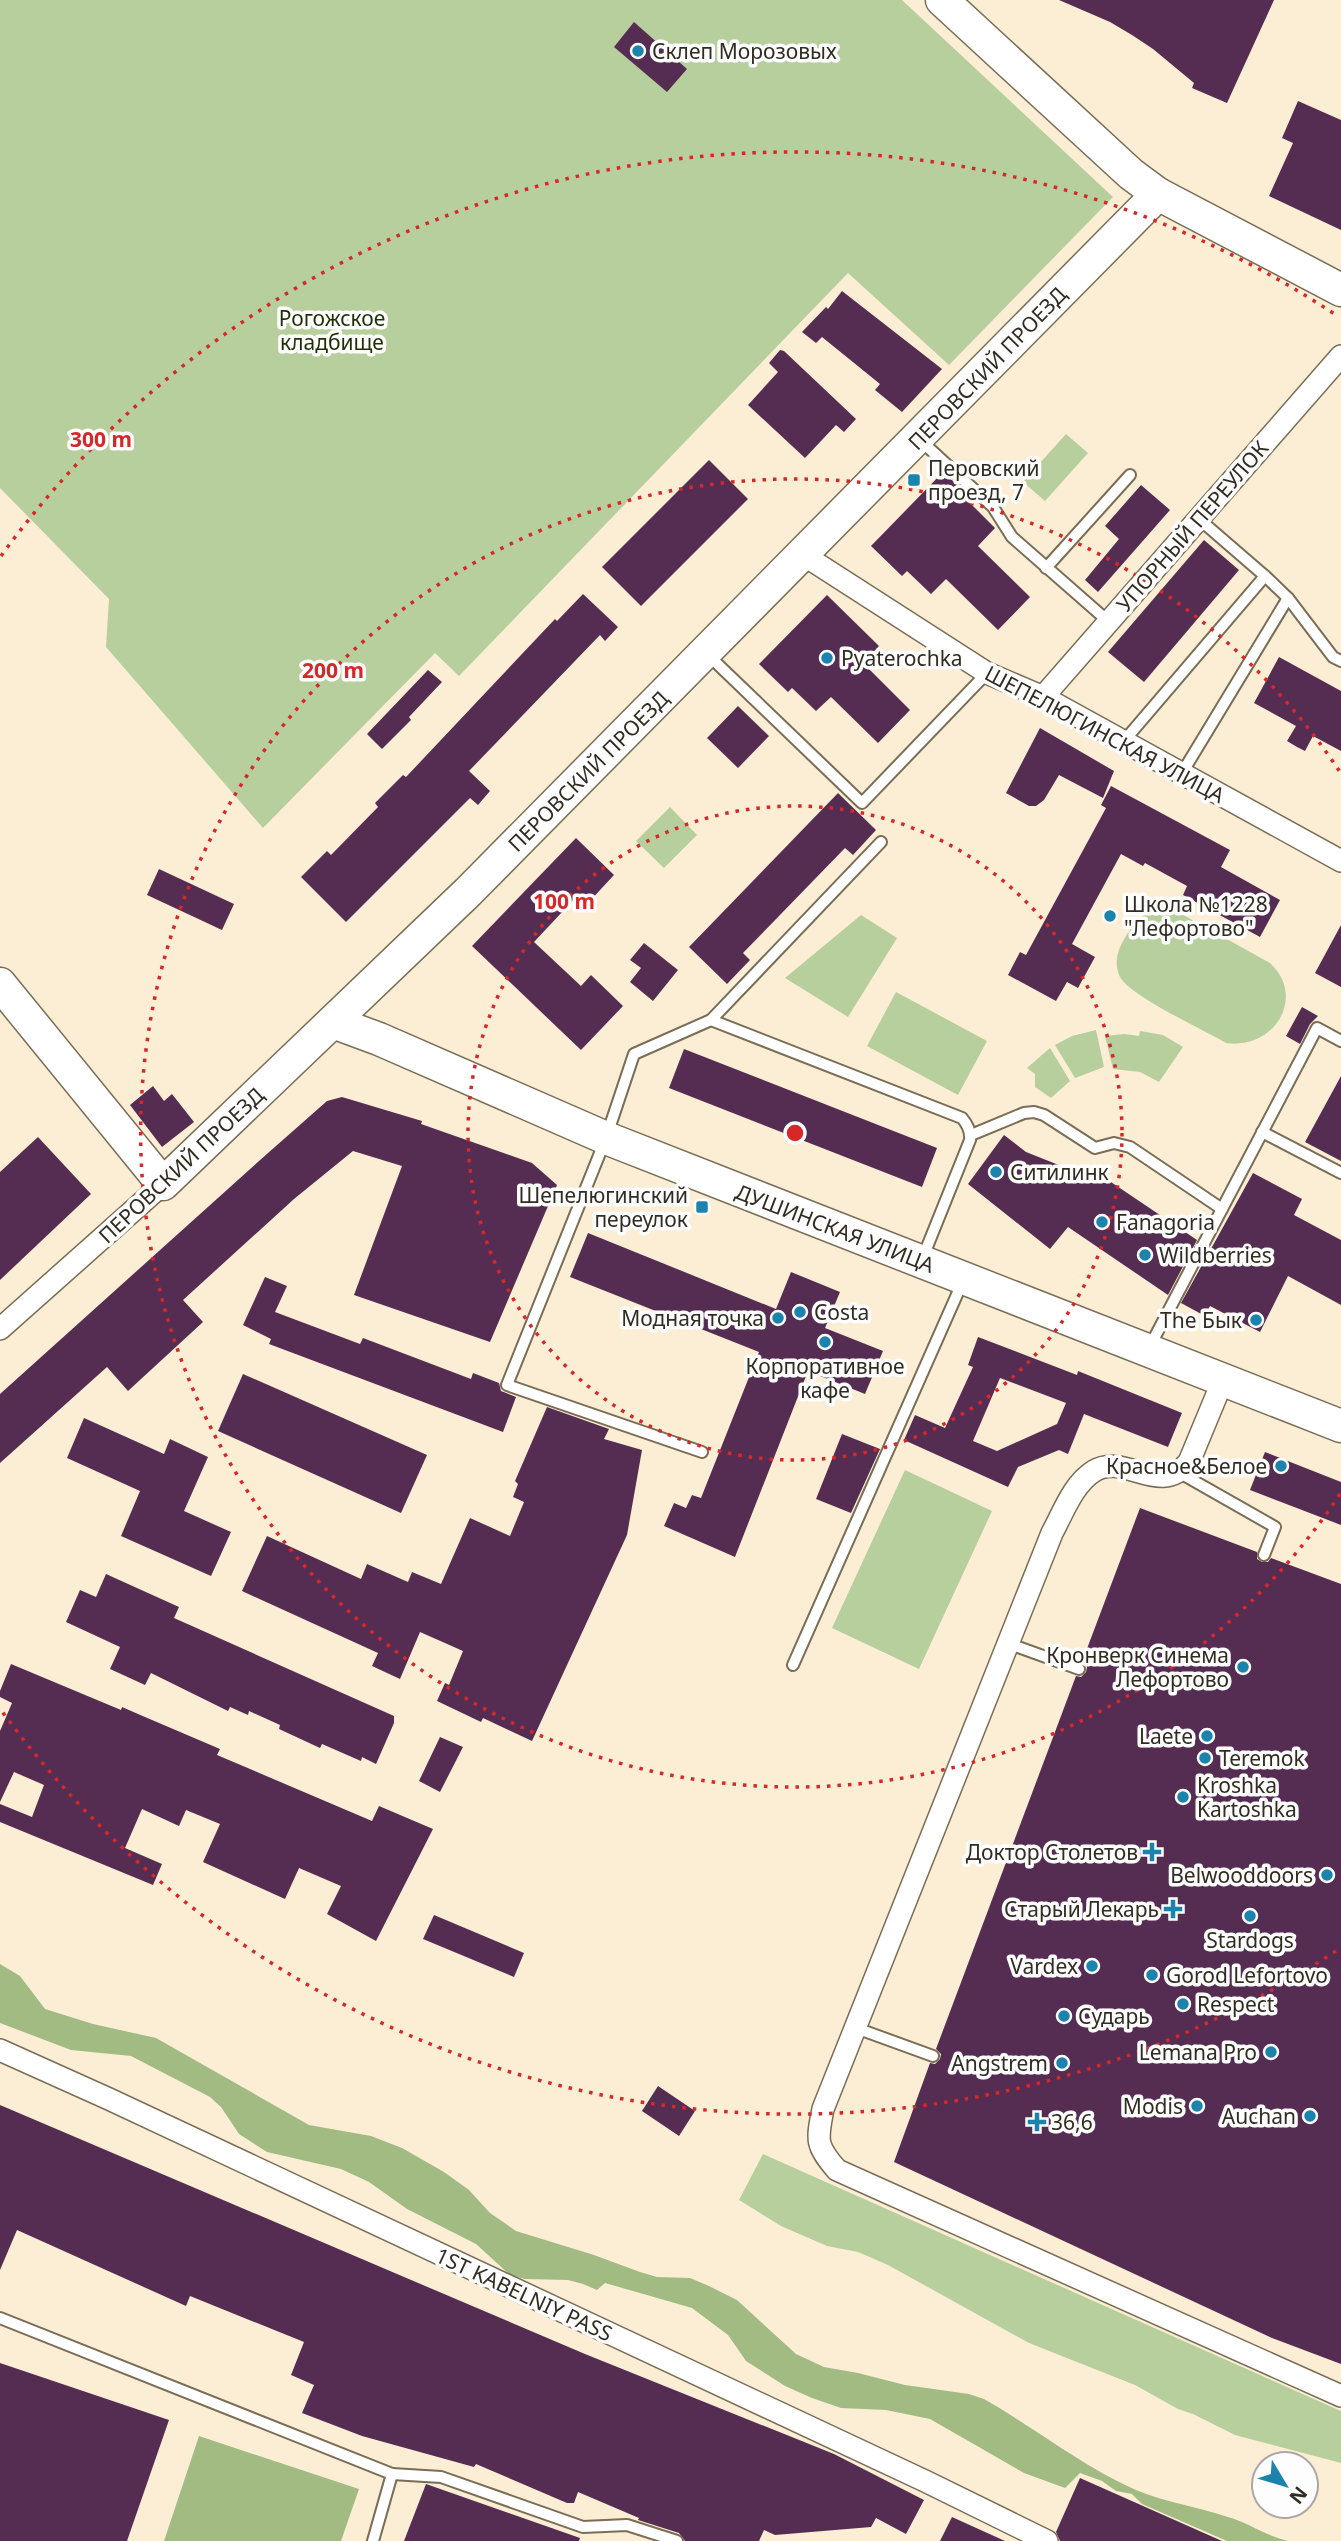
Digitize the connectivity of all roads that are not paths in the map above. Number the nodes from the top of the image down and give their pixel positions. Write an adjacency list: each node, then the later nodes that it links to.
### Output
1 (942, 0): 2 (street)
2 (1158, 194): 3 (street); 5 (street, ПЕРОВСКИЙ ПРОЕЗД)
3 (1341, 290)
4 (1341, 356): 7 (street, УПОРНЫЙ ПЕРЕУЛОК)
5 (918, 438): 8 (street, ПЕРОВСКИЙ ПРОЕЗД); 9 (lane)
6 (1129, 475): 9 (lane)
7 (1199, 519): 10 (lane); 12 (street, УПОРНЫЙ ПЕРЕУЛОК)
8 (802, 554): 13 (street, ПЕРОВСКИЙ ПРОЕЗД); 15 (street, ШЕПЕЛЮГИНСКАЯ УЛИЦА)
9 (1046, 568): 12 (lane)
10 (1265, 576): 11 (lane); 17 (lane)
11 (1288, 598): 14 (lane); 18 (lane)
12 (1109, 622): 16 (street, УПОРНЫЙ ПЕРЕУЛОК)
13 (706, 652): 15 (lane); 23 (street, ПЕРОВСКИЙ ПРОЕЗД)
14 (1341, 661)
15 (987, 673): 16 (street, ШЕПЕЛЮГИНСКАЯ УЛИЦА)
16 (1043, 697): 17 (street, ШЕПЕЛЮГИНСКАЯ УЛИЦА)
17 (1124, 741): 18 (street, ШЕПЕЛЮГИНСКАЯ УЛИЦА)
18 (1182, 773): 20 (street, ШЕПЕЛЮГИНСКАЯ УЛИЦА)
19 (881, 842): 22 (lane)
20 (1341, 862)
21 (0, 984): 29 (street)
22 (711, 1020): 26 (lane); 27 (lane)
23 (333, 1022): 27 (street, ДУШИНСКАЯ УЛИЦА); 29 (street, ПЕРОВСКИЙ ПРОЕЗД)
24 (1341, 1041): 25 (lane)
25 (1262, 1132): 28 (lane); 30 (lane)
26 (971, 1135): 30 (lane); 31 (lane)
27 (606, 1138): 31 (street, ДУШИНСКАЯ УЛИЦА); 37 (lane)
28 (1341, 1173)
29 (163, 1184): 33 (street, ПЕРОВСКИЙ ПРОЕЗД)
30 (1222, 1209): 34 (lane)
31 (921, 1262): 32 (street, ДУШИНСКАЯ УЛИЦА)
32 (965, 1279): 34 (street, ДУШИНСКАЯ УЛИЦА); 41 (lane)
33 (0, 1329)
34 (1148, 1350): 35 (street, ДУШИНСКАЯ УЛИЦА)
35 (1223, 1380): 36 (street, ДУШИНСКАЯ УЛИЦА); 38 (street)
36 (1341, 1426)
37 (702, 1452)
38 (1180, 1473): 39 (lane); 40 (street)
39 (1264, 1555)
40 (1007, 1643): 42 (lane); 43 (street)
41 (793, 1665)
42 (1079, 1669)
43 (856, 2028): 45 (lane); 47 (street)
44 (0, 2050): 51 (street, 1ST KABELNIY PASS)
45 (933, 2056)
46 (0, 2318): 48 (lane)
47 (1341, 2396)
48 (392, 2474): 49 (lane); 50 (lane)
49 (373, 2541)
50 (677, 2541)
51 (1047, 2541)

